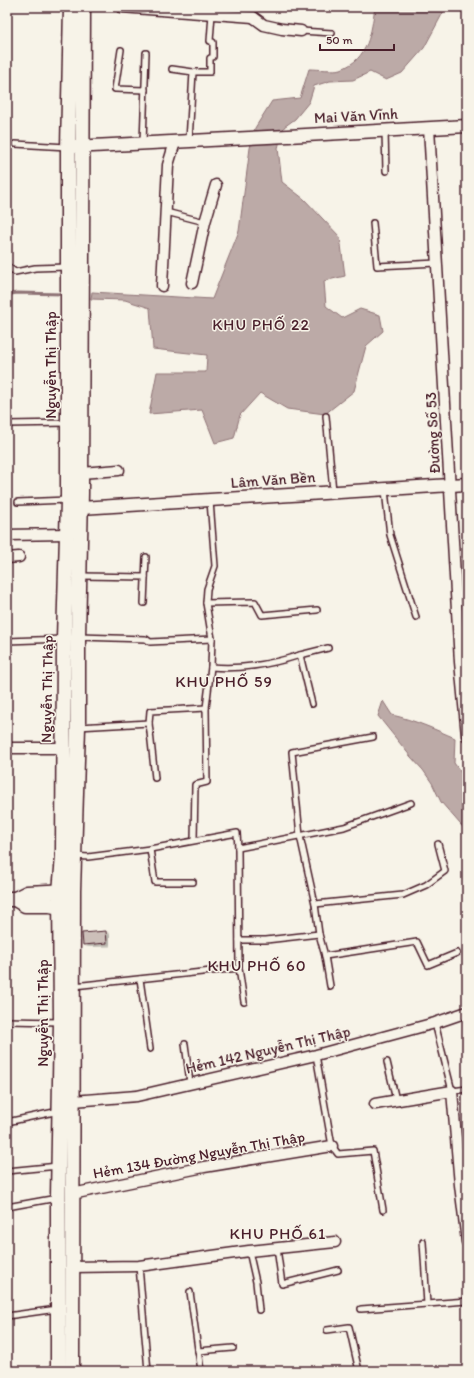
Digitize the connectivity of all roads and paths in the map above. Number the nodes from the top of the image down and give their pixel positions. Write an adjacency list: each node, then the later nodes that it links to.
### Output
1 (71, 7): 21 (main road, Nguyễn Thị Thập)
2 (82, 7): 21 (main road, Nguyễn Thị Thập)
3 (121, 7): 4 (street)
4 (174, 9): 6 (street)
5 (253, 12): 6 (street); 7 (street)
6 (212, 14): 12 (lane)
7 (301, 30): 8 (lane)
8 (332, 33)
9 (121, 50): 13 (lane)
10 (146, 53): 13 (lane)
11 (172, 69): 12 (lane)
12 (193, 72): 17 (lane)
13 (145, 90): 19 (lane)
14 (467, 126): 15 (street, Mai Văn Vĩnh)
15 (429, 128): 16 (street, Mai Văn Vĩnh); 27 (street, Đường Số 53)
16 (385, 130): 17 (street, Mai Văn Vĩnh); 22 (lane)
17 (189, 141): 18 (street)
18 (175, 142): 19 (street); 24 (street)
19 (143, 143): 21 (street)
20 (15, 144): 21 (lane)
21 (75, 146): 29 (main road, Nguyễn Thị Thập); 29 (main road, Nguyễn Thị Thập)
22 (386, 170)
23 (216, 185): 25 (street)
24 (166, 212): 25 (lane); 31 (street)
25 (205, 222): 30 (street)
26 (374, 223): 27 (lane)
27 (438, 263): 39 (street, Đường Số 53)
28 (7, 266): 29 (lane)
29 (72, 276): 32 (main road, Nguyễn Thị Thập)
30 (192, 283)
31 (162, 286)
32 (74, 308): 34 (main road, Nguyễn Thị Thập); 37 (main road, Nguyễn Thị Thập)
33 (326, 416): 41 (lane)
34 (68, 423): 35 (lane); 44 (main road, Nguyễn Thị Thập)
35 (7, 424)
36 (119, 470): 37 (street)
37 (81, 473): 44 (main road, Nguyễn Thị Thập)
38 (467, 484): 39 (street, Lâm Văn Bền)
39 (451, 485): 40 (street, Lâm Văn Bền); 67 (street, Đường Số 53)
40 (385, 489): 41 (street, Lâm Văn Bền); 55 (lane)
41 (333, 492): 42 (street, Lâm Văn Bền)
42 (210, 500): 44 (street, Lâm Văn Bền); 53 (lane)
43 (18, 502): 44 (lane)
44 (72, 506): 45 (main road, Nguyễn Thị Thập); 50 (main road, Nguyễn Thị Thập)
45 (67, 534): 46 (street); 57 (main road, Nguyễn Thị Thập)
46 (7, 535)
47 (19, 557): 49 (street)
48 (146, 557): 51 (lane)
49 (7, 558)
50 (80, 576): 51 (lane); 56 (main road, Nguyễn Thị Thập)
51 (145, 576): 52 (lane)
52 (144, 603)
53 (206, 603): 54 (lane); 58 (lane)
54 (316, 610)
55 (416, 617)
56 (78, 637): 58 (lane); 66 (main road, Nguyễn Thị Thập)
57 (64, 639): 59 (lane); 70 (main road, Nguyễn Thị Thập)
58 (212, 639): 62 (lane)
59 (7, 641)
60 (328, 648): 61 (lane)
61 (300, 655): 62 (lane); 63 (lane)
62 (211, 666): 64 (lane)
63 (312, 704)
64 (206, 708): 65 (lane); 74 (lane)
65 (149, 723): 66 (lane); 71 (lane)
66 (78, 727): 78 (main road, Nguyễn Thị Thập)
67 (467, 736)
68 (373, 737): 73 (lane)
69 (7, 748): 70 (street)
70 (63, 748): 78 (main road, Nguyễn Thị Thập)
71 (154, 778)
72 (411, 803): 73 (lane)
73 (300, 836): 76 (lane); 82 (lane)
74 (194, 840): 76 (lane); 77 (lane)
75 (438, 844): 82 (lane)
76 (238, 848): 85 (lane)
77 (150, 849): 78 (lane); 79 (lane)
78 (69, 856): 80 (main road, Nguyễn Thị Thập)
79 (193, 882)
80 (67, 891): 81 (main road); 83 (main road, Nguyễn Thị Thập)
81 (11, 899): 83 (main road)
82 (315, 904): 84 (lane)
83 (67, 907): 90 (main road, Nguyễn Thị Thập); 95 (main road, Nguyễn Thị Thập)
84 (319, 934): 85 (lane); 87 (lane)
85 (239, 940): 88 (lane)
86 (457, 953): 87 (lane)
87 (325, 956): 91 (lane)
88 (239, 968): 89 (lane); 92 (lane)
89 (140, 979): 90 (lane); 98 (lane)
90 (73, 986): 105 (main road, Nguyễn Thị Thập)
91 (330, 986)
92 (244, 1002)
93 (467, 1012): 96 (street, Hẻm 142 Nguyễn Thị Thập)
94 (7, 1021): 95 (lane)
95 (61, 1022): 107 (main road, Nguyễn Thị Thập)
96 (435, 1023): 99 (street, Hẻm 142 Nguyễn Thị Thập); 103 (lane)
97 (185, 1044): 101 (lane)
98 (150, 1049)
99 (316, 1055): 101 (street, Hẻm 142 Nguyễn Thị Thập); 109 (lane)
100 (387, 1062): 104 (lane)
101 (190, 1083): 105 (street, Hẻm 142 Nguyễn Thị Thập)
102 (467, 1089): 103 (lane)
103 (452, 1091): 104 (street); 118 (street)
104 (396, 1100): 106 (street)
105 (73, 1102): 112 (main road, Nguyễn Thị Thập)
106 (375, 1104)
107 (60, 1111): 108 (lane); 110 (main road, Nguyễn Thị Thập)
108 (7, 1122)
109 (332, 1146): 112 (street, Hẻm 134 Đường Nguyễn Thị Thập); 115 (lane)
110 (59, 1166): 111 (lane); 113 (main road, Nguyễn Thị Thập)
111 (7, 1171)
112 (72, 1194): 122 (main road, Nguyễn Thị Thập)
113 (58, 1197): 114 (lane); 127 (main road, Nguyễn Thị Thập)
114 (7, 1207)
115 (383, 1210)
116 (335, 1242): 119 (street)
117 (423, 1242): 126 (lane)
118 (467, 1242)
119 (277, 1248): 120 (street); 123 (lane)
120 (249, 1251): 121 (street); 129 (lane)
121 (139, 1266): 122 (street); 136 (lane)
122 (72, 1267): 135 (main road, Nguyễn Thị Thập)
123 (338, 1270)
124 (190, 1292): 133 (lane)
125 (467, 1301): 126 (lane)
126 (427, 1304): 128 (lane)
127 (58, 1309): 130 (lane); 134 (main road, Nguyễn Thị Thập)
128 (361, 1309)
129 (259, 1310)
130 (7, 1316)
131 (327, 1330): 138 (lane)
132 (233, 1348): 133 (lane)
133 (198, 1351): 137 (lane)
134 (58, 1371)
135 (72, 1371)
136 (148, 1371)
137 (201, 1371)
138 (359, 1371)

